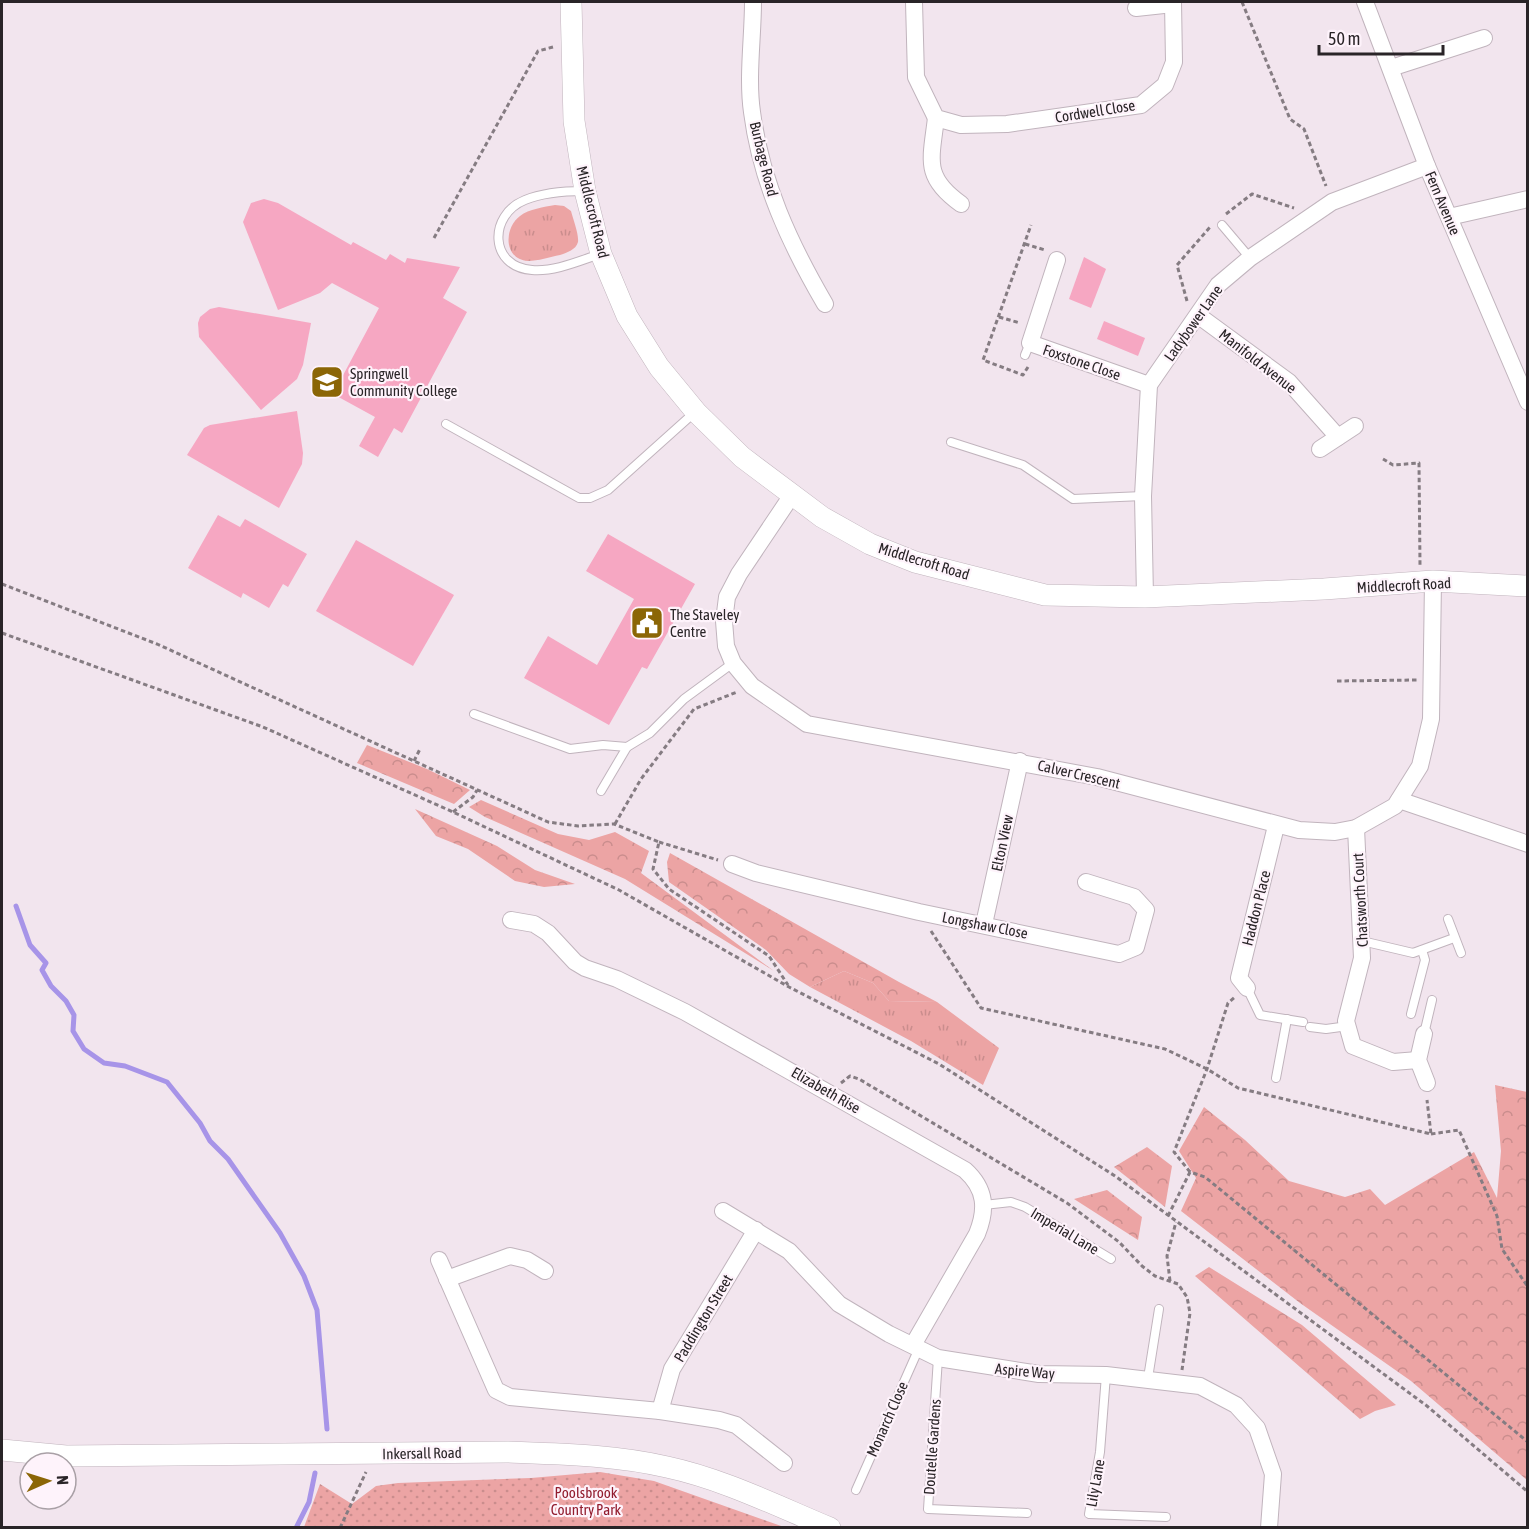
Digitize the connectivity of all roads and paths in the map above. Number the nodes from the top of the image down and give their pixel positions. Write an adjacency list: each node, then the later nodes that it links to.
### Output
1 (571, 2): 9 (street, Middlecroft Road)
2 (753, 2): 24 (street, Burbage Road)
3 (914, 2): 11 (street)
4 (1242, 2): 15 (path)
5 (1365, 2): 10 (street, Fern Avenue)
6 (1173, 3): 7 (street); 11 (street, Cordwell Close)
7 (1136, 8)
8 (1484, 38): 10 (street)
9 (572, 43): 13 (street, Middlecroft Road); 20 (path)
10 (1391, 68): 12 (street, Fern Avenue)
11 (936, 118): 16 (street)
12 (1427, 166): 15 (street, Ladybower Lane); 17 (street, Fern Avenue)
13 (585, 191): 21 (street, Middlecroft Road); 21 (lane)
14 (1527, 199): 17 (street)
15 (1332, 202): 22 (street, Ladybower Lane)
16 (961, 204)
17 (1449, 217): 29 (street, Fern Avenue)
18 (1031, 225): 26 (path)
19 (1222, 225): 22 (lane)
20 (434, 238)
21 (601, 254): 30 (street, Middlecroft Road)
22 (1250, 258): 25 (street, Ladybower Lane)
23 (1057, 261): 27 (street, Foxstone Close)
24 (825, 304)
25 (1199, 316): 28 (street, Ladybower Lane); 33 (street, Manifold Avenue)
26 (999, 317): 27 (path); 27 (path)
27 (1033, 344): 28 (street, Foxstone Close)
28 (1149, 385): 38 (street)
29 (1527, 402)
30 (696, 412): 31 (lane); 37 (street, Middlecroft Road)
31 (446, 424)
32 (1355, 426): 33 (street)
33 (1338, 437): 35 (street)
34 (951, 442): 38 (lane)
35 (1320, 449)
36 (1383, 459): 39 (path)
37 (792, 495): 42 (street, Middlecroft Road); 44 (street, Calver Crescent)
38 (1143, 496): 42 (street)
39 (1426, 581): 41 (street, Middlecroft Road); 42 (street, Middlecroft Road); 45 (street, Calver Crescent)
40 (2, 584): 51 (path)
41 (1527, 586)
42 (1145, 597)
43 (2, 633): 56 (path)
44 (732, 663): 47 (street, Calver Crescent); 49 (lane)
45 (1431, 680): 46 (path); 55 (street, Calver Crescent)
46 (1337, 681)
47 (752, 686): 52 (street, Calver Crescent); 57 (path)
48 (474, 714): 49 (lane)
49 (627, 747): 54 (lane)
50 (420, 749): 51 (path)
51 (414, 761): 53 (path)
52 (1020, 761): 58 (street, Calver Crescent); 67 (street, Elton View)
53 (477, 790): 56 (path); 57 (path)
54 (601, 791)
55 (1399, 800): 59 (street, Calver Crescent); 61 (street)
56 (453, 812): 72 (path)
57 (614, 824): 60 (path)
58 (1276, 826): 59 (street, Calver Crescent); 73 (street, Haddon Place)
59 (1356, 828): 69 (street, Chatsworth Court)
60 (659, 842): 62 (path); 72 (path)
61 (1527, 844)
62 (732, 864): 64 (street, Longshaw Close)
63 (1086, 882): 67 (street, Longshaw Close)
64 (919, 912): 67 (street, Longshaw Close); 80 (path)
65 (1448, 919): 68 (lane)
66 (511, 920): 86 (street, Elizabeth Rise)
67 (984, 924)
68 (1454, 938): 70 (lane); 71 (lane)
69 (1362, 940): 70 (lane); 77 (street, Chatsworth Court)
70 (1422, 950): 75 (lane)
71 (1461, 952)
72 (789, 987): 88 (path)
73 (1247, 988): 76 (lane); 80 (path)
74 (1432, 1000): 78 (lane)
75 (1411, 1014)
76 (1287, 1019): 77 (lane); 81 (lane)
77 (1348, 1026): 79 (street)
78 (1424, 1034): 79 (street)
79 (1418, 1060): 82 (street)
80 (1207, 1069): 84 (path); 85 (path)
81 (1276, 1077)
82 (1427, 1083)
83 (1430, 1113): 84 (path)
84 (1431, 1134): 96 (path)
85 (1190, 1172): 88 (path); 103 (path)
86 (984, 1205): 91 (lane, Imperial Lane); 98 (street)
87 (723, 1211): 90 (street, Aspire Way)
88 (1168, 1216): 89 (path)
89 (1176, 1222): 95 (path); 108 (path)
90 (756, 1230): 98 (street, Aspire Way); 102 (street, Paddington Street)
91 (1111, 1258)
92 (439, 1260): 94 (street)
93 (545, 1271): 94 (street)
94 (447, 1279): 102 (street)
95 (1170, 1281)
96 (1527, 1287)
97 (1160, 1309): 101 (lane)
98 (916, 1347): 99 (street, Aspire Way); 107 (lane, Monarch Close)
99 (938, 1358): 100 (street, Aspire Way); 109 (lane, Doutelle Gardens)
100 (1106, 1375): 101 (street, Aspire Way); 110 (lane, Lily Lane)
101 (1148, 1378): 113 (street, Aspire Way)
102 (660, 1411): 106 (street)
103 (1527, 1442)
104 (2, 1450): 105 (street, Inkersall Road)
105 (375, 1454): 111 (path); 112 (street, Inkersall Road)
106 (784, 1463)
107 (856, 1490)
108 (1527, 1492)
109 (1027, 1513)
110 (1166, 1516)
111 (340, 1527)
112 (830, 1527)
113 (1269, 1527)

